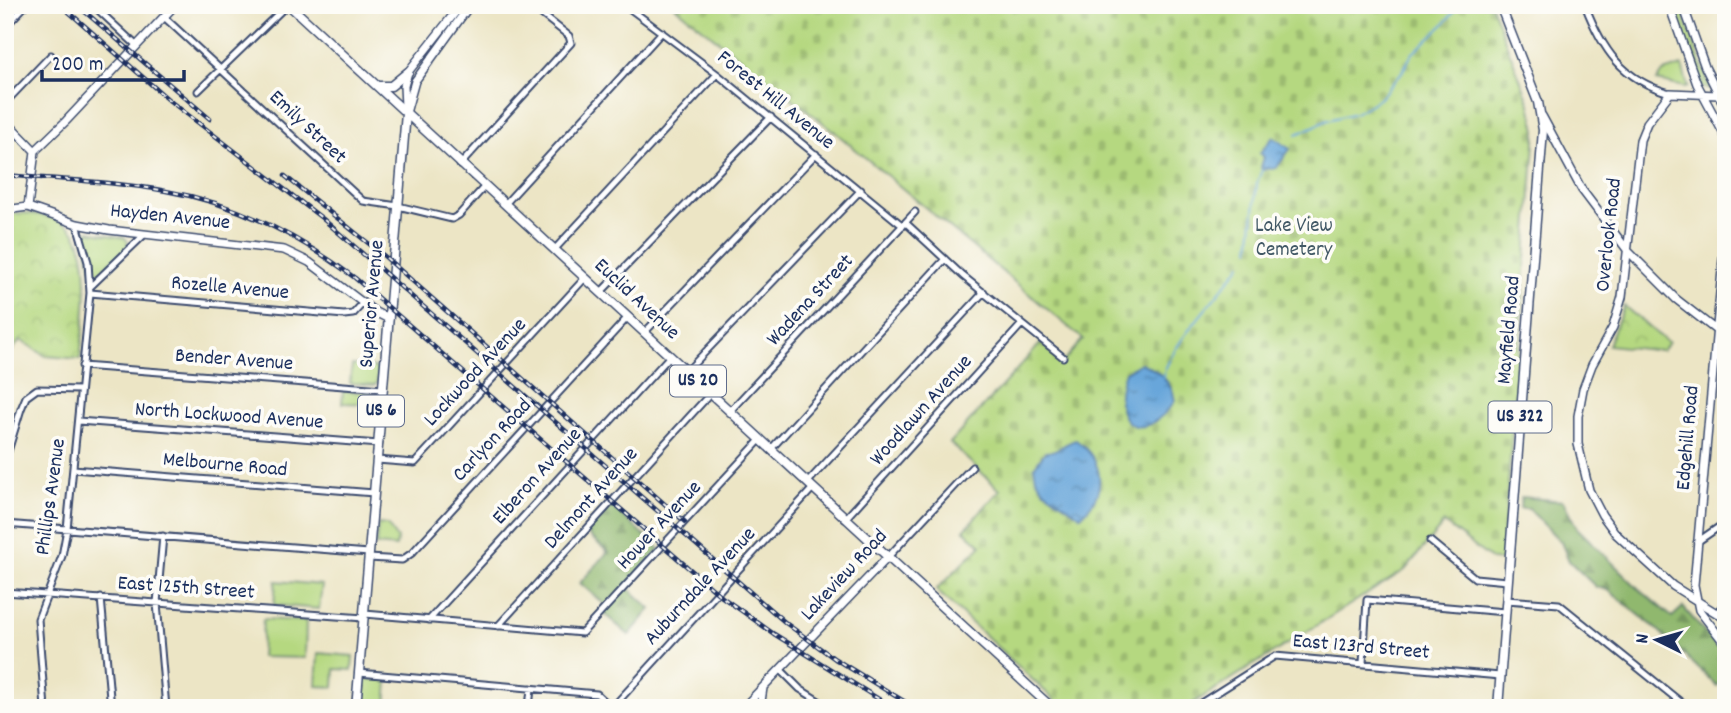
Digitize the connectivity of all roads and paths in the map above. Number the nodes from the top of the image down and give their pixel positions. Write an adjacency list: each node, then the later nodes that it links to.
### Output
1 (26, 5): 14 (street)
2 (175, 5): 13 (street)
3 (288, 5): 18 (street); 21 (main road, Euclid Avenue)
4 (461, 5): 19 (street)
5 (470, 5): 28 (street)
6 (530, 5): 35 (street)
7 (625, 5): 15 (street, Forest Hill Avenue)
8 (1500, 5): 29 (main road, Mayfield Road / US 322)
9 (1585, 5): 23 (street)
10 (1669, 5): 24 (street)
11 (1683, 5): 25 (street)
12 (96, 6): 16 (street)
13 (164, 17): 16 (street); 18 (street, Emily Street)
14 (5, 27)
15 (662, 32): 20 (street, Forest Hill Avenue); 38 (street)
16 (136, 46): 33 (street)
17 (51, 55): 26 (street)
18 (221, 69): 22 (street); 39 (street, Emily Street)
19 (408, 72): 21 (main road); 28 (street)
20 (717, 74): 30 (street, Forest Hill Avenue); 47 (street)
21 (376, 86): 28 (main road, Euclid Avenue)
22 (198, 91)
23 (1670, 93): 24 (street); 48 (street, Overlook Road)
24 (1702, 94): 25 (street); 32 (street)
25 (1722, 95): 27 (street)
26 (5, 103)
27 (1726, 109)
28 (406, 113): 35 (main road, Euclid Avenue / US 20); 39 (main road, Superior Avenue / US 6)
29 (1542, 116): 48 (street); 88 (main road, Mayfield Road / US 322)
30 (771, 117): 34 (street, Forest Hill Avenue); 52 (street)
31 (5, 120): 33 (street)
32 (1726, 138)
33 (35, 151): 40 (street)
34 (816, 154): 37 (street, Forest Hill Avenue); 58 (street)
35 (460, 164): 36 (main road, Euclid Avenue / US 20)
36 (485, 186): 38 (main road, Euclid Avenue / US 20); 39 (street, Emily Street)
37 (861, 190): 44 (street, Forest Hill Avenue); 64 (street)
38 (505, 204): 47 (main road, Euclid Avenue / US 20)
39 (398, 206): 56 (main road, Superior Avenue / US 6)
40 (28, 207): 41 (street); 43 (street, Hayden Avenue)
41 (5, 210)
42 (915, 212): 44 (street, Wadena Street)
43 (77, 223): 46 (street, Hayden Avenue); 51 (street, Phillips Avenue)
44 (905, 225): 49 (street, Forest Hill Avenue); 68 (street, Wadena Street)
45 (1726, 225): 59 (street, Edgehill Road)
46 (144, 235): 51 (street); 54 (street, Hayden Avenue)
47 (555, 249): 50 (main road, Euclid Avenue / US 20)
48 (1628, 251): 59 (street); 92 (street, Overlook Road)
49 (945, 258): 53 (street, Forest Hill Avenue); 72 (street)
50 (585, 278): 52 (main road, Euclid Avenue / US 20); 73 (street, Lockwood Avenue)
51 (90, 290): 54 (street, Rozelle Avenue); 63 (street, Phillips Avenue)
52 (601, 292): 55 (main road, Euclid Avenue / US 20)
53 (984, 292): 57 (street, Forest Hill Avenue); 77 (street, Auburndale Avenue)
54 (363, 303): 56 (street, Hayden Avenue)
55 (628, 317): 58 (main road, Euclid Avenue / US 20); 86 (street, Carlyon Road)
56 (389, 319): 65 (main road, Superior Avenue / US 6)
57 (1023, 324): 62 (street, Forest Hill Avenue); 79 (street, Woodlawn Avenue)
58 (645, 332): 61 (main road, Euclid Avenue / US 20)
59 (1716, 332): 60 (street); 85 (street, Edgehill Road)
60 (1726, 338)
61 (670, 356): 64 (main road, Euclid Avenue / US 20); 100 (street, Elberon Avenue)
62 (1063, 357)
63 (82, 366): 65 (street, Bender Avenue); 66 (street, Phillips Avenue)
64 (687, 371): 67 (main road, Euclid Avenue / US 20)
65 (383, 389): 71 (main road, Superior Avenue / US 6)
66 (80, 390): 69 (street, Phillips Avenue); 74 (street)
67 (711, 393): 68 (main road, Euclid Avenue / US 20); 101 (street, Delmont Avenue)
68 (730, 411): 70 (main road, Euclid Avenue / US 20)
69 (78, 421): 71 (street, North Lockwood Avenue); 76 (street, Phillips Avenue)
70 (761, 439): 72 (main road, Euclid Avenue / US 20); 102 (street, Hower Avenue)
71 (379, 444): 73 (main road, Superior Avenue / US 6)
72 (771, 449): 77 (main road, Euclid Avenue / US 20)
73 (377, 460): 78 (main road, Superior Avenue / US 6)
74 (5, 461)
75 (972, 467): 87 (street, Lakeview Road)
76 (73, 469): 78 (street, Melbourne Road); 82 (street, Phillips Avenue)
77 (810, 486): 79 (main road, Euclid Avenue / US 20); 116 (street, Auburndale Avenue)
78 (374, 493): 86 (main road, Superior Avenue / US 6)
79 (845, 519): 87 (main road, Euclid Avenue / US 20)
80 (1726, 522): 85 (street)
81 (5, 524): 82 (street, Carlyon Road)
82 (66, 529): 83 (street, Carlyon Road); 90 (street, Phillips Avenue)
83 (163, 536): 86 (street, Carlyon Road); 94 (street)
84 (1430, 541): 88 (street)
85 (1697, 542): 92 (street, Edgehill Road)
86 (369, 555): 98 (main road, Superior Avenue / US 6)
87 (888, 557): 105 (street, Lakeview Road); 120 (main road, Euclid Avenue / US 20)
88 (1507, 581): 93 (main road, Mayfield Road / US 322)
89 (5, 592): 90 (street, East 125th Street)
90 (48, 596): 91 (street, East 125th Street); 114 (street, Phillips Avenue)
91 (102, 598): 94 (street, East 125th Street); 110 (street)
92 (1695, 599): 97 (street, Overlook Road); 103 (street)
93 (1506, 600): 96 (main road, Mayfield Road / US 322); 123 (street)
94 (157, 603): 98 (street, East 125th Street); 111 (street)
95 (1726, 604): 97 (street)
96 (1505, 612): 104 (street); 107 (main road, Mayfield Road / US 322)
97 (1717, 612): 99 (street, Overlook Road)
98 (365, 616): 100 (street, East 125th Street); 106 (main road, Superior Avenue / US 6)
99 (1726, 619)
100 (429, 620): 101 (street, East 125th Street)
101 (498, 626): 102 (street, East 125th Street)
102 (582, 633)
103 (1726, 645)
104 (1363, 663): 107 (street, East 123rd Street); 121 (street, East 123rd Street)
105 (781, 670): 109 (street, Lakeview Road); 119 (street)
106 (359, 673): 108 (street); 112 (main road, Superior Avenue / US 6)
107 (1500, 676): 113 (main road, Mayfield Road / US 322)
108 (531, 688): 115 (street); 116 (street)
109 (763, 688): 117 (street, Lakeview Road); 118 (street)
110 (111, 707): 111 (street); 114 (street)
111 (166, 707): 112 (street)
112 (356, 707)
113 (1498, 707): 122 (street)
114 (45, 708)
115 (529, 708)
116 (612, 708)
117 (743, 708)
118 (760, 708)
119 (830, 708)
120 (1052, 708)
121 (1193, 708)
122 (1517, 708)
123 (1688, 708)

